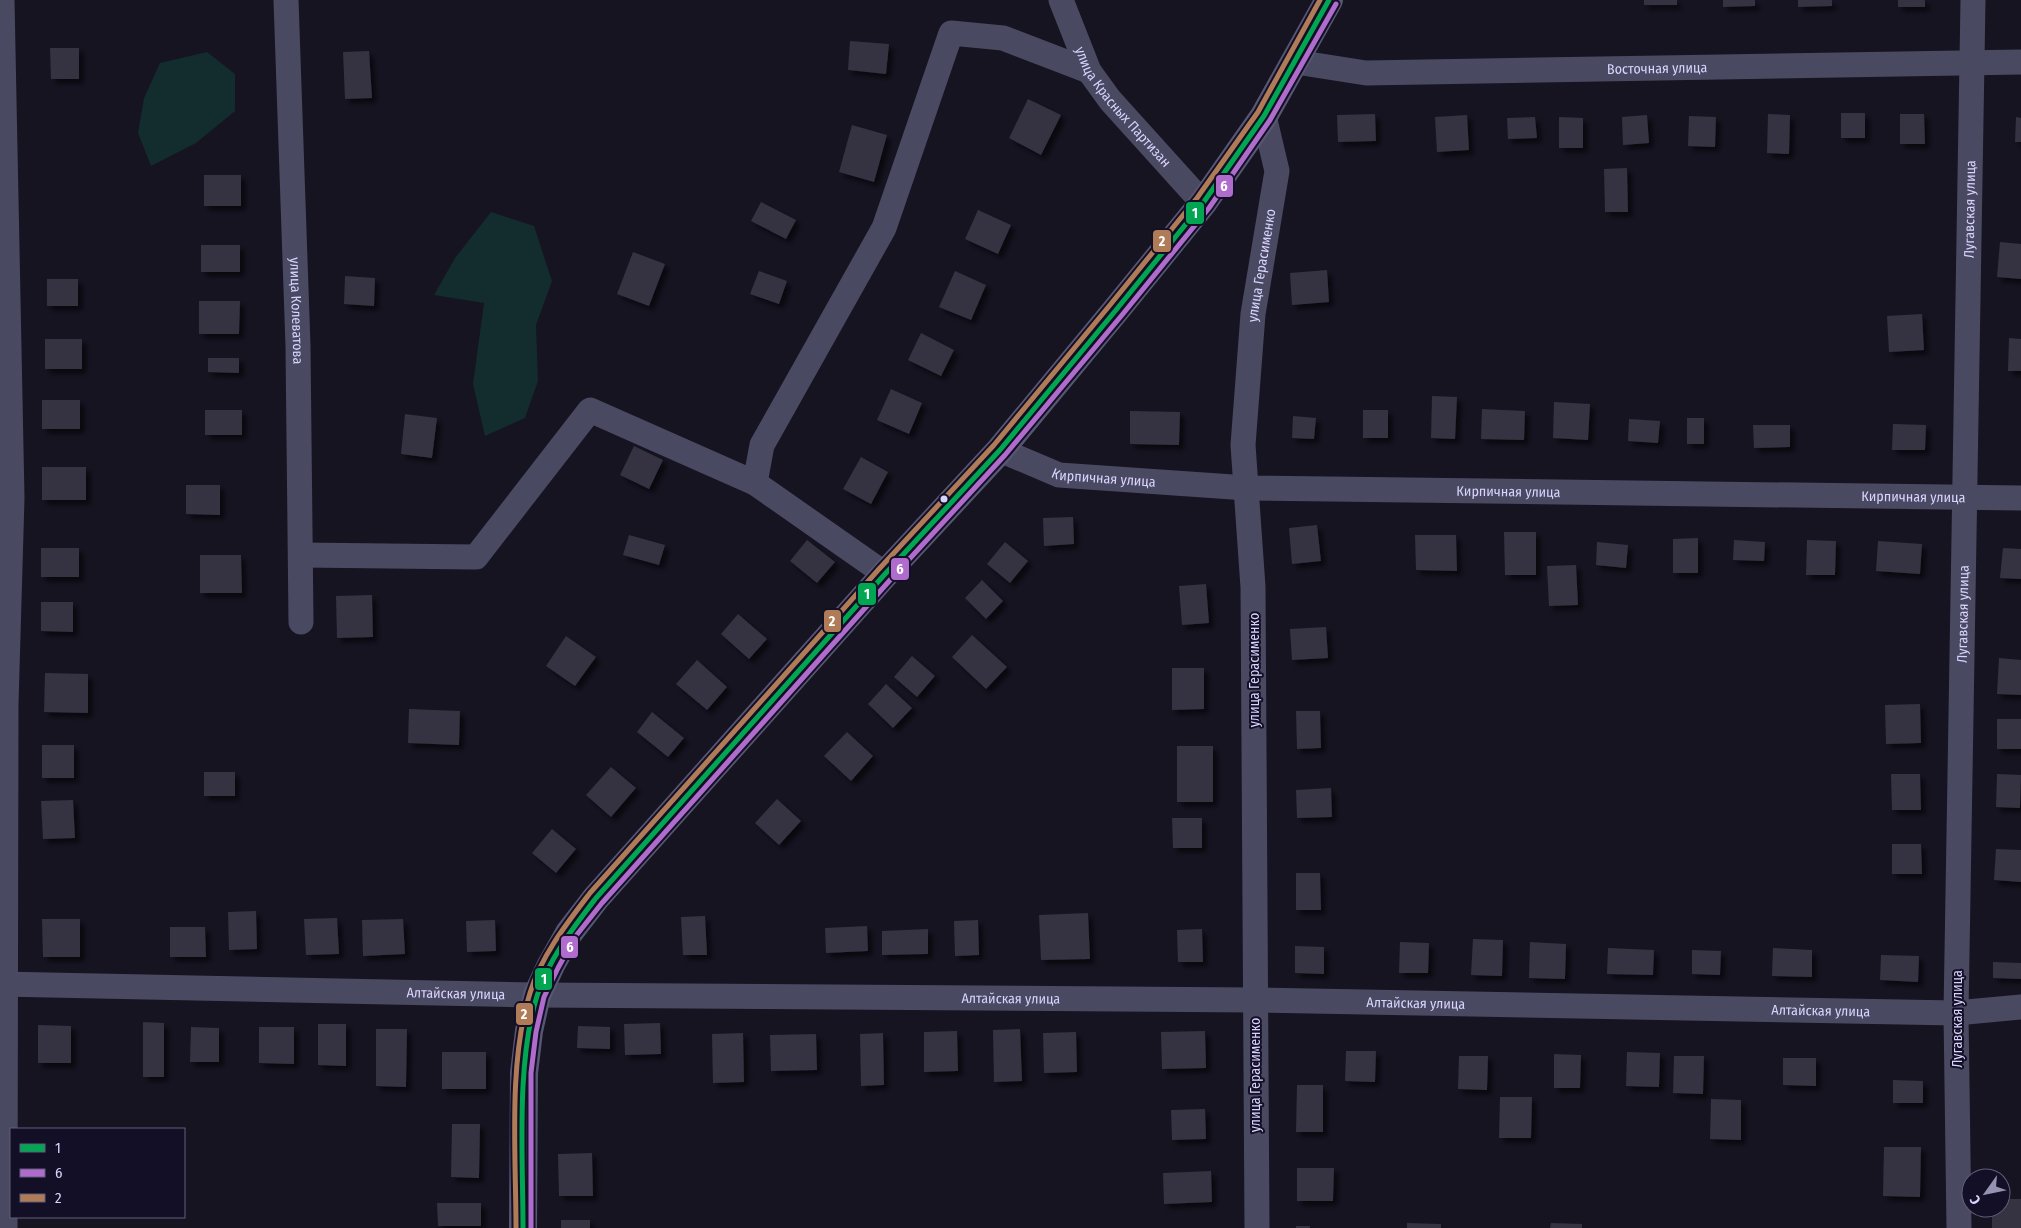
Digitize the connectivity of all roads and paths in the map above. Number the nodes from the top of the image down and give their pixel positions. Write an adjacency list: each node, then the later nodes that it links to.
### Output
1 (2, 0): 20 (street)
2 (286, 0): 17 (street, улица Колеватова)
3 (1060, 0): 9 (street, улица Красных Партизан)
4 (1329, 0): 6 (main road)
5 (1972, 0): 7 (street, Лугавская улица)
6 (1296, 62): 7 (street, Восточная улица); 10 (main road)
7 (1972, 62): 8 (street, Восточная улица); 15 (street, Лугавская улица)
8 (2021, 62)
9 (1089, 71): 11 (street, улица Красных Партизан); 13 (street)
10 (1264, 116): 11 (main road); 14 (street, улица Герасименко)
11 (1202, 204): 12 (main road)
12 (1000, 450): 14 (street, Кирпичная улица); 18 (main road)
13 (755, 483): 17 (street); 18 (street)
14 (1247, 488): 15 (street, Кирпичная улица); 22 (street, улица Герасименко)
15 (1964, 497): 16 (street, Кирпичная улица); 24 (street, Лугавская улица)
16 (2021, 498)
17 (301, 555): 19 (street, улица Колеватова)
18 (885, 574): 21 (main road)
19 (301, 622)
20 (3, 984): 21 (street, Алтайская улица); 25 (street)
21 (537, 995): 22 (street, Алтайская улица); 26 (main road)
22 (1255, 1000): 24 (street, Алтайская улица); 27 (street, улица Герасименко)
23 (2021, 1007): 24 (street, Алтайская улица)
24 (1956, 1013): 28 (street, Лугавская улица)
25 (3, 1214)
26 (523, 1228)
27 (1256, 1228)
28 (1959, 1228)

